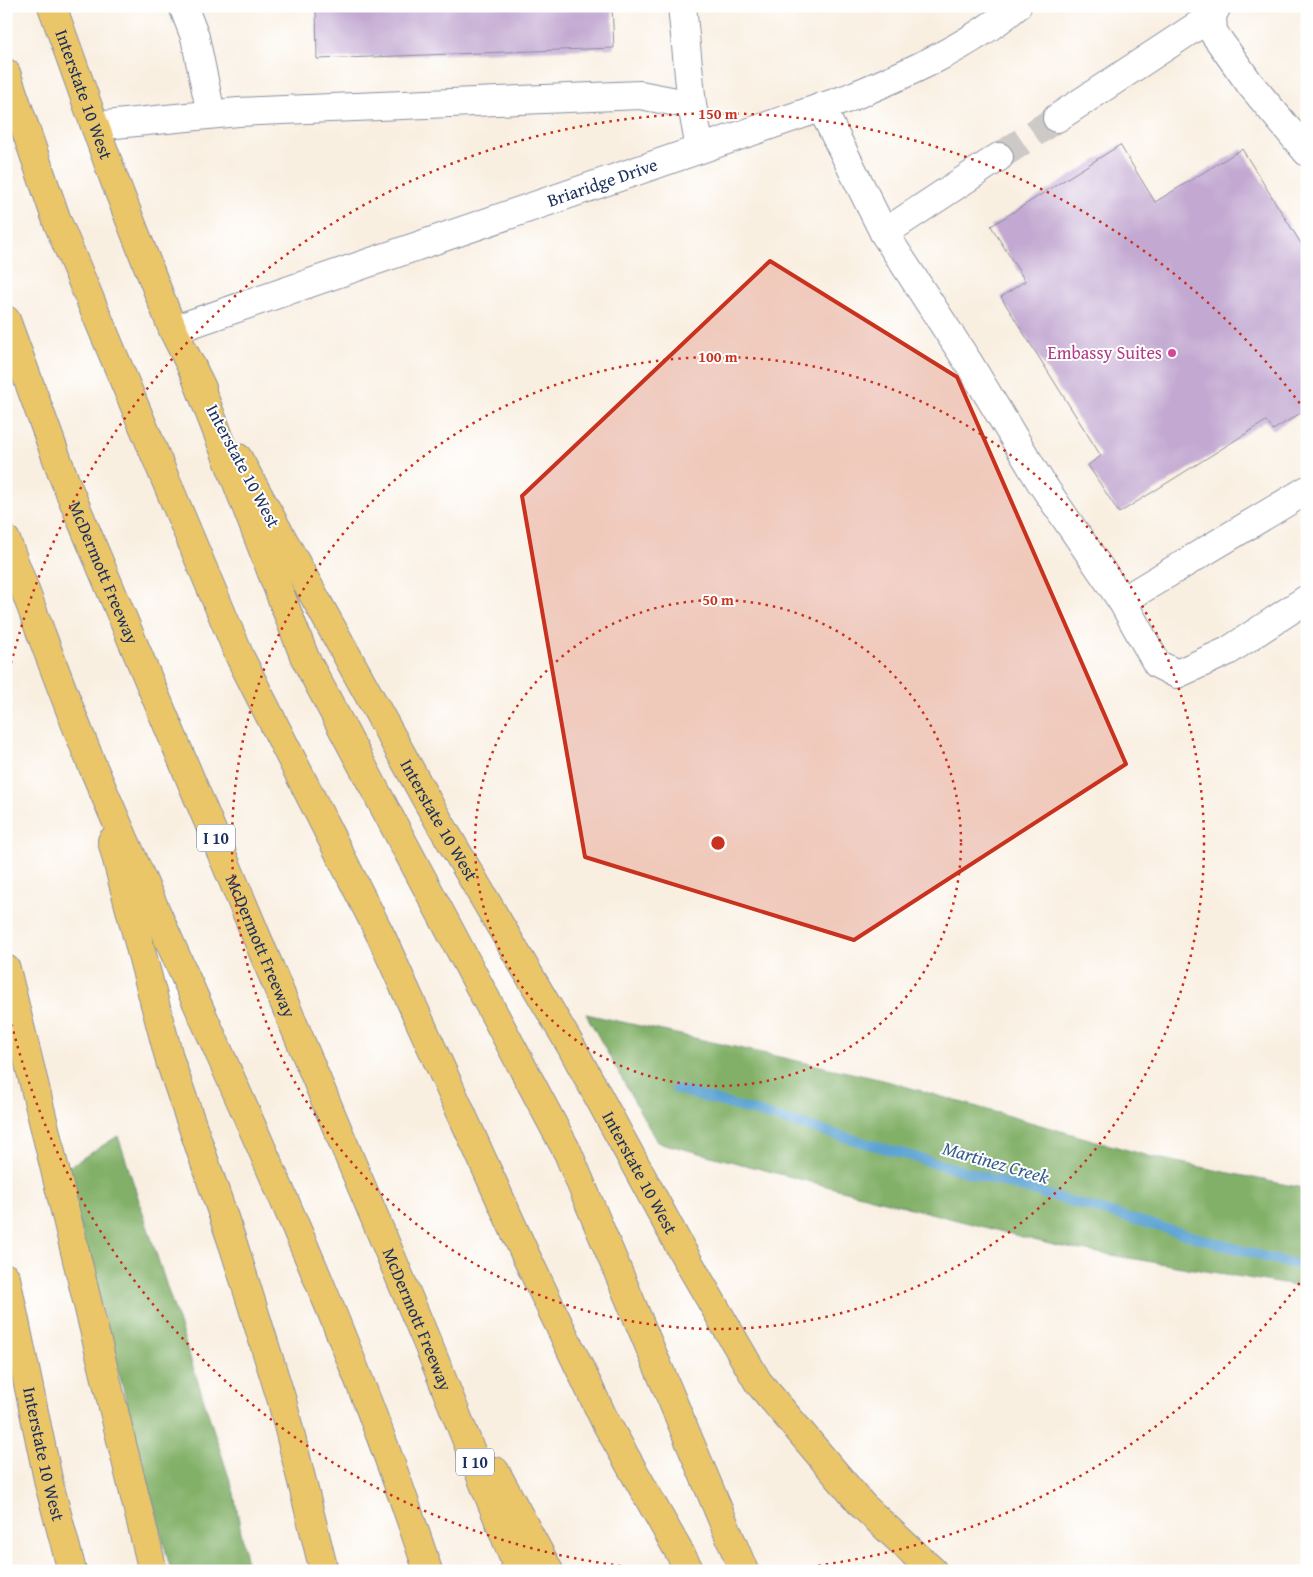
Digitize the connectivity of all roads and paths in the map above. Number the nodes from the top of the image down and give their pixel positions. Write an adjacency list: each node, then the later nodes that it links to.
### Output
1 (52, 6): 11 (main road, Interstate 10 West)
2 (183, 6): 9 (street)
3 (682, 6): 7 (street)
4 (1017, 6): 8 (street, Briaridge Drive)
5 (1214, 11): 10 (street); 13 (street)
6 (6, 73): 33 (main road)
7 (692, 105): 9 (street); 12 (street)
8 (821, 107): 12 (street, Briaridge Drive); 15 (street)
9 (211, 114): 11 (street)
10 (1057, 118)
11 (95, 126): 17 (main road, Interstate 10 West)
12 (700, 149): 17 (street, Briaridge Drive)
13 (1307, 152)
14 (999, 157): 15 (street)
15 (884, 233): 22 (street)
16 (6, 320): 26 (main road, McDermott Freeway / I 10)
17 (173, 330): 18 (main road, Interstate 10 West)
18 (192, 368): 34 (main road); 35 (main road, Interstate 10 West)
19 (1307, 490): 22 (street)
20 (6, 540): 23 (main road)
21 (1307, 599): 22 (street)
22 (1122, 601)
23 (89, 758): 29 (main road); 30 (main road)
24 (6, 968): 28 (main road)
25 (6, 1278): 27 (main road, Interstate 10 West)
26 (432, 1354): 31 (main road, McDermott Freeway / I 10); 32 (main road)
27 (72, 1571)
28 (154, 1571)
29 (324, 1571)
30 (428, 1571)
31 (519, 1571)
32 (549, 1571)
33 (690, 1571)
34 (744, 1571)
35 (933, 1571)

